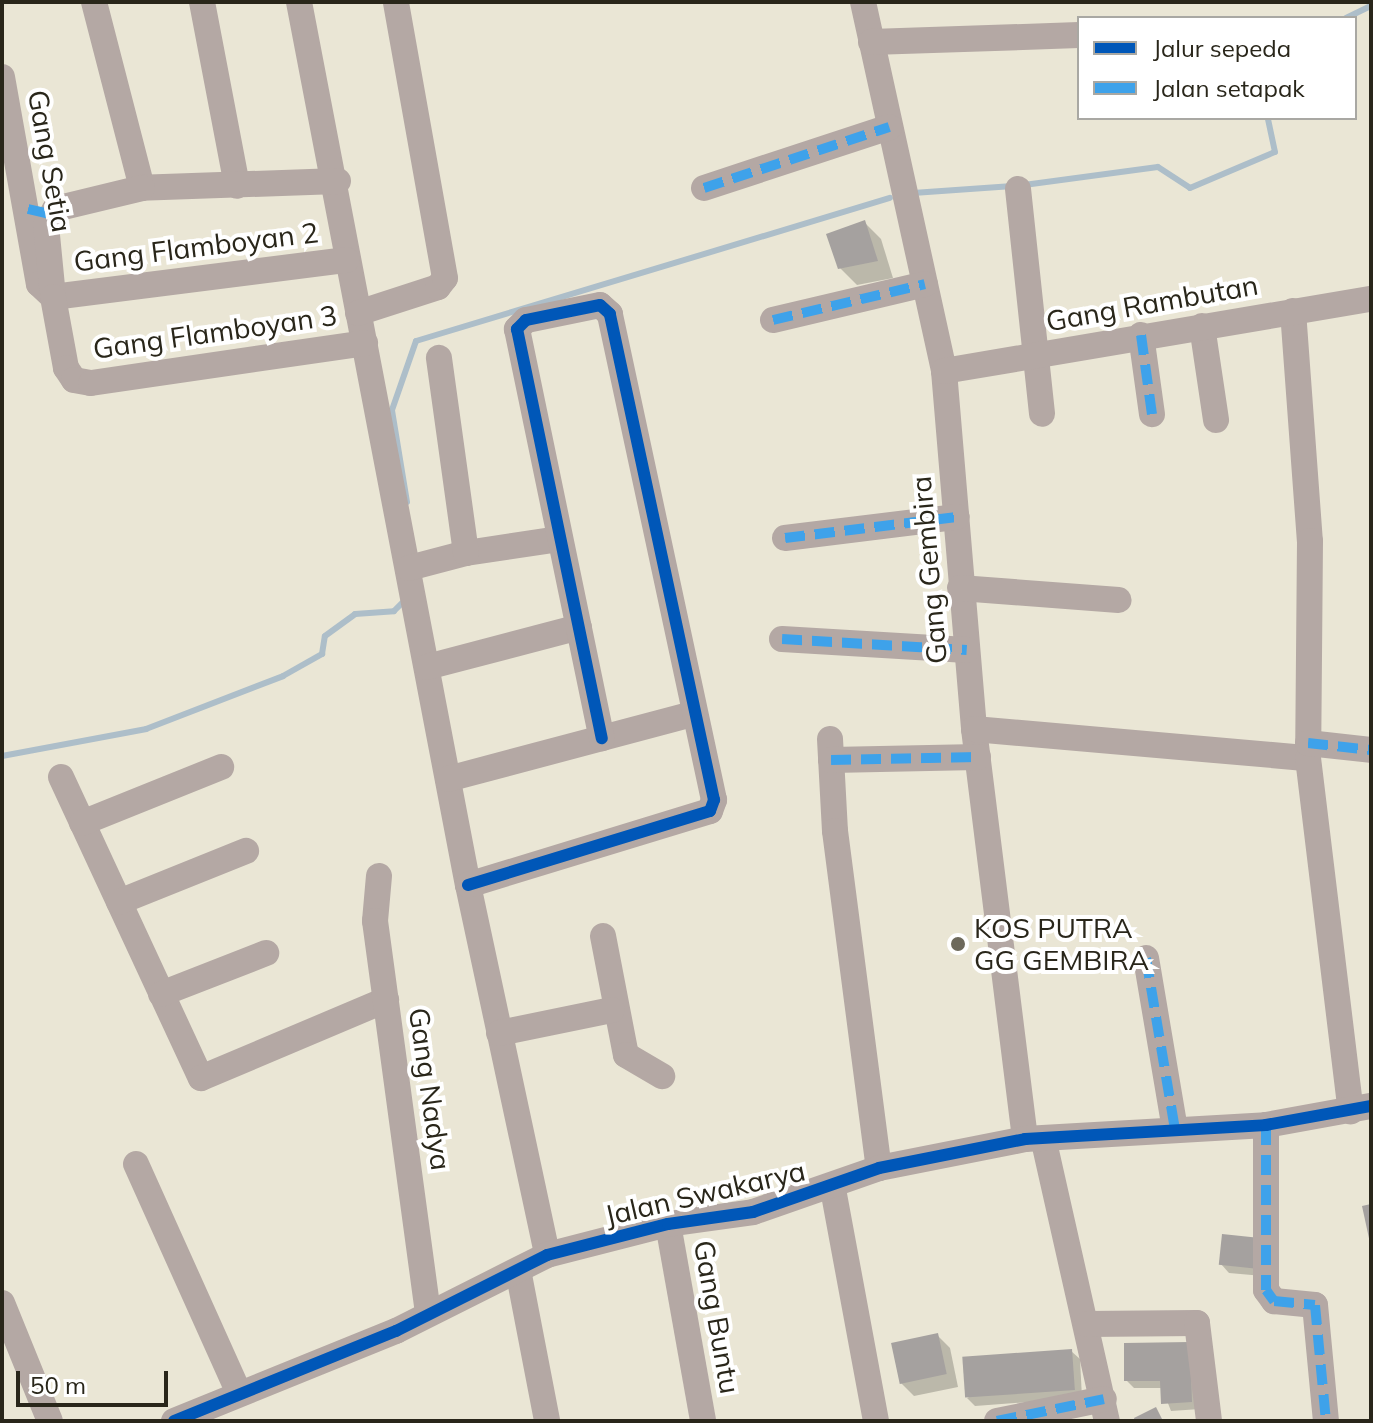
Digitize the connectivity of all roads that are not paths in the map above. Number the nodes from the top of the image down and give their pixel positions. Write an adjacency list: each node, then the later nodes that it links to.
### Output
1 (94, 2): 13 (street)
2 (202, 2): 12 (street)
3 (299, 2): 11 (street)
4 (396, 2): 21 (street)
5 (863, 2): 7 (street, Gang Gembira)
6 (1077, 35): 7 (street)
7 (871, 42): 9 (street, Gang Gembira)
8 (2, 77): 10 (street, Gang Setia)
9 (889, 127): 14 (street); 17 (street, Gang Gembira)
10 (10, 148): 18 (street, Gang Setia)
11 (338, 181): 12 (street); 16 (street)
12 (237, 186): 13 (street)
13 (142, 188): 18 (street)
14 (704, 188)
15 (1018, 189): 26 (street)
16 (347, 260): 18 (street, Gang Flamboyan 2); 21 (street)
17 (925, 284): 22 (street); 28 (street, Gang Gembira)
18 (53, 297): 25 (street, Gang Flamboyan 3)
19 (1371, 299): 20 (street, Gang Rambutan)
20 (1293, 311): 23 (street, Gang Rambutan); 46 (street)
21 (358, 313): 25 (street)
22 (773, 320)
23 (1202, 326): 24 (street, Gang Rambutan); 31 (street)
24 (1141, 335): 26 (street, Gang Rambutan); 30 (street)
25 (365, 343): 36 (street)
26 (1037, 355): 28 (street, Gang Rambutan); 29 (street)
27 (439, 358): 35 (street)
28 (944, 371): 32 (street, Gang Gembira)
29 (1042, 414)
30 (1152, 414)
31 (1216, 420)
32 (957, 517): 33 (street); 37 (street, Gang Gembira)
33 (785, 538)
34 (560, 539): 35 (street); 39 (street); 43 (street)
35 (466, 553): 36 (street)
36 (409, 568): 42 (street)
37 (960, 588): 38 (street); 41 (street, Gang Gembira)
38 (1119, 600)
39 (579, 627): 42 (street); 45 (street)
40 (782, 639): 41 (street)
41 (967, 650): 44 (street, Gang Gembira)
42 (427, 667): 51 (street)
43 (692, 714): 45 (street); 55 (street)
44 (974, 729): 46 (street); 48 (street, Gang Gembira)
45 (602, 738): 51 (street)
46 (1308, 750): 47 (street); 65 (street)
47 (1371, 750)
48 (978, 757): 68 (street, Gang Gembira); 70 (street)
49 (221, 767): 52 (street)
50 (61, 777): 52 (street)
51 (448, 779): 55 (street)
52 (82, 823): 56 (street)
53 (246, 851): 56 (street)
54 (379, 876): 61 (street, Gang Nadya)
55 (468, 885): 63 (street)
56 (119, 902): 60 (street)
57 (603, 936): 62 (street)
58 (266, 953): 60 (street)
59 (1146, 958): 67 (street)
60 (161, 994): 61 (street)
61 (386, 1000): 76 (street, Gang Nadya)
62 (612, 1010): 63 (street); 64 (street)
63 (499, 1033): 73 (street)
64 (662, 1076)
65 (1361, 1109): 66 (street, Jalan Swakarya)
66 (1266, 1125): 67 (street, Jalan Swakarya); 87 (street)
67 (1175, 1129): 68 (street, Jalan Swakarya)
68 (1034, 1140): 70 (street, Jalan Swakarya); 77 (street, Gang Gembira)
69 (136, 1164): 78 (street)
70 (879, 1168): 71 (street, Jalan Swakarya)
71 (833, 1189): 72 (street, Jalan Swakarya); 84 (street)
72 (668, 1224): 73 (street, Jalan Swakarya); 83 (street, Gang Buntu)
73 (547, 1255): 74 (street, Jalan Swakarya)
74 (519, 1275): 76 (street, Jalan Swakarya); 82 (street)
75 (2, 1303): 81 (street)
76 (428, 1311): 78 (street, Jalan Swakarya)
77 (1087, 1324): 79 (street, Gang Gembira); 86 (street)
78 (239, 1393): 80 (street, Jalan Swakarya)
79 (1106, 1410): 85 (street)
80 (185, 1419)
81 (50, 1421)
82 (547, 1421)
83 (703, 1421)
84 (876, 1421)
85 (997, 1421)
86 (1209, 1421)
87 (1326, 1421)

